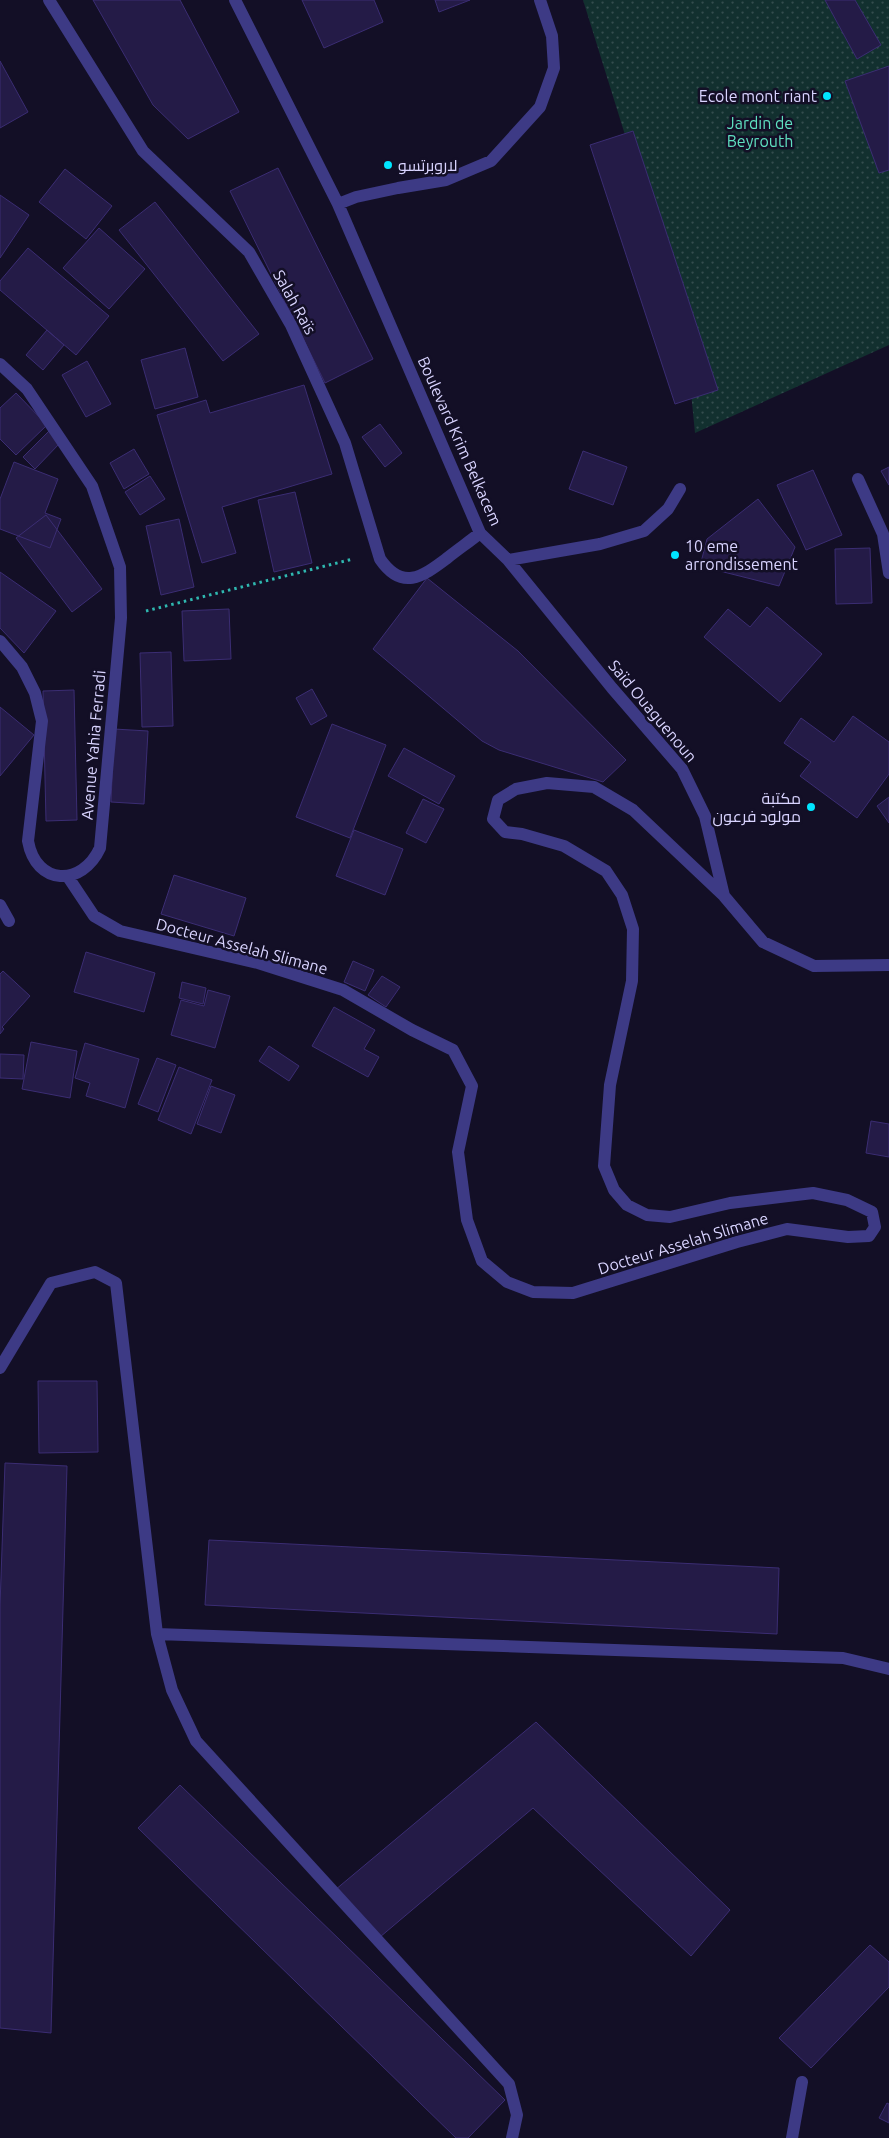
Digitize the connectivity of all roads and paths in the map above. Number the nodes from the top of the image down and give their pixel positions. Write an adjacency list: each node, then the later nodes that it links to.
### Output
1 (49, 0): 9 (street, Salah Raïs)
2 (235, 0): 4 (street, Boulevard Krim Belkacem)
3 (540, 0): 4 (street)
4 (338, 204): 8 (street, Boulevard Krim Belkacem)
5 (0, 364): 12 (street, Avenue Yahia Ferradi)
6 (858, 479): 11 (street)
7 (680, 489): 10 (street)
8 (480, 533): 9 (street, Salah Raïs); 10 (street, Boulevard Krim Belkacem)
9 (378, 552): 12 (path)
10 (508, 560): 15 (street, Saïd Ouaguenoun)
11 (889, 573)
12 (121, 618): 14 (street, Avenue Yahia Ferradi)
13 (0, 640): 14 (street)
14 (68, 877): 15 (street, Docteur Asselah Slimane)
15 (724, 896): 18 (street, Saïd Ouaguenoun)
16 (0, 905): 17 (street)
17 (9, 921)
18 (889, 965)
19 (0, 1368): 20 (street)
20 (157, 1634): 21 (street); 23 (street)
21 (889, 1669)
22 (802, 2082): 24 (street)
23 (512, 2138)
24 (792, 2138)

